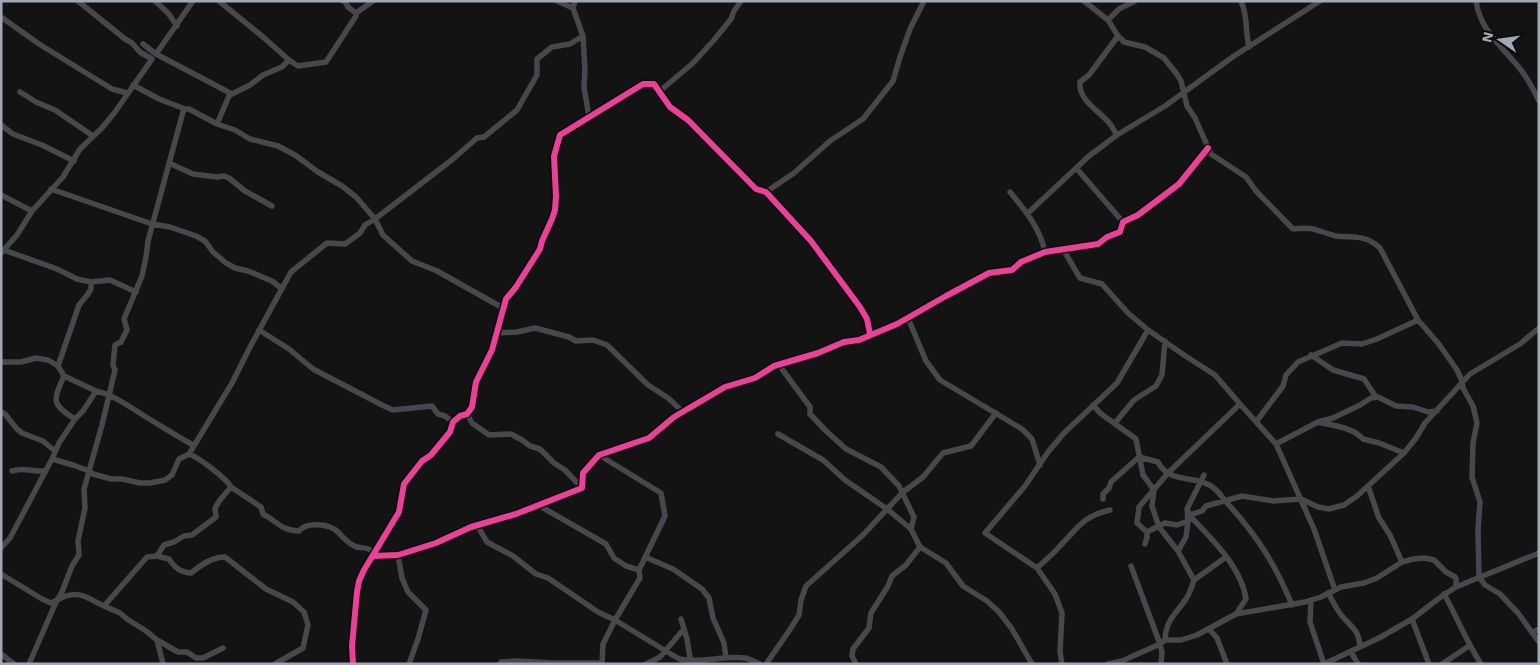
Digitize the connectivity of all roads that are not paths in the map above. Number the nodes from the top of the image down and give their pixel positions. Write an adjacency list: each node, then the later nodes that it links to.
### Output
1 (155, 1): 19 (street)
2 (193, 1): 19 (street)
3 (219, 1): 25 (street)
4 (343, 1): 16 (street)
5 (373, 1): 16 (street)
6 (556, 1): 15 (street)
7 (741, 1): 28 (street)
8 (924, 1): 44 (street)
9 (1084, 1): 18 (street)
10 (1135, 1): 18 (street)
11 (1241, 1): 23 (street)
12 (1320, 1): 23 (street)
13 (1476, 1): 32 (street)
14 (81, 2): 26 (street)
15 (574, 4): 20 (street)
16 (356, 13): 25 (street)
17 (1, 17): 29 (street)
18 (1108, 20): 21 (street)
19 (177, 26): 24 (street)
20 (583, 36): 34 (street); 50 (street)
21 (1118, 36): 30 (street); 37 (street)
22 (142, 44): 24 (street)
23 (1249, 47): 30 (street)
24 (156, 54): 31 (street)
25 (289, 60): 31 (street)
26 (134, 85): 29 (street); 33 (street)
27 (20, 92): 38 (street)
28 (660, 92): 34 (street); 44 (street)
29 (127, 93): 38 (street)
30 (1184, 93): 37 (street); 39 (street)
31 (232, 94): 35 (street)
32 (1539, 101)
33 (185, 109): 35 (street); 41 (street)
34 (589, 117): 59 (street)
35 (217, 124): 50 (street)
36 (1, 125): 40 (street)
37 (1117, 135): 42 (street)
38 (93, 136): 40 (street)
39 (1208, 148): 51 (street); 61 (street)
40 (74, 161): 43 (street)
41 (169, 163): 47 (street); 52 (street)
42 (1077, 169): 49 (street); 51 (street)
43 (51, 189): 48 (street); 52 (street)
44 (766, 192): 66 (street)
45 (1010, 192): 49 (street)
46 (1, 196): 48 (street)
47 (272, 206)
48 (32, 211): 54 (street)
49 (1028, 213): 55 (street)
50 (375, 219): 57 (street); 59 (street)
51 (1123, 222): 53 (street)
52 (152, 224): 57 (street); 58 (street)
53 (1063, 249): 55 (street); 64 (street)
54 (3, 251): 56 (street)
55 (1045, 252): 60 (street)
56 (91, 282): 58 (street); 71 (street)
57 (282, 289): 63 (street)
58 (136, 292): 75 (street)
59 (503, 308): 65 (street)
60 (908, 318): 66 (street); 82 (street)
61 (1418, 320): 68 (street); 73 (street)
62 (1539, 328): 73 (street)
63 (259, 330): 85 (street); 91 (street)
64 (1148, 330): 67 (street); 78 (street)
65 (497, 333): 79 (street); 83 (street)
66 (870, 334): 70 (street)
67 (1164, 341): 77 (street); 88 (street)
68 (1312, 355): 76 (street); 86 (street)
69 (1, 362): 71 (street)
70 (782, 365): 79 (street); 109 (street)
71 (58, 366): 72 (street)
72 (64, 376): 74 (street); 84 (street)
73 (1462, 381): 80 (street); 136 (street)
74 (96, 392): 75 (street); 84 (street)
75 (108, 395): 91 (street); 101 (street)
76 (1376, 397): 80 (street); 87 (street)
77 (1240, 404): 86 (street); 102 (street)
78 (1093, 405): 88 (street); 98 (street)
79 (682, 411): 95 (street)
80 (1436, 411): 93 (street)
81 (1, 412): 92 (street)
82 (996, 413): 98 (street); 109 (street)
83 (467, 414): 85 (street); 107 (street)
84 (75, 418): 92 (street)
85 (453, 422): 126 (street)
86 (1256, 422): 90 (street)
87 (1318, 422): 90 (street); 93 (street)
88 (1115, 423): 96 (street)
89 (778, 434): 114 (street)
90 (1276, 444): 111 (street)
91 (193, 445): 94 (street)
92 (54, 452): 97 (street)
93 (1404, 453): 105 (street)
94 (189, 454): 101 (street); 106 (street)
95 (599, 455): 107 (street); 129 (street)
96 (1139, 457): 102 (street); 108 (street); 110 (street)
97 (52, 460): 100 (street); 101 (street)
98 (1040, 465): 133 (street)
99 (12, 471): 100 (street)
100 (45, 471): 123 (street)
101 (89, 471): 143 (street)
102 (1168, 473): 104 (street); 108 (street)
103 (1204, 475): 104 (street)
104 (1201, 482): 112 (street); 116 (street)
105 (1368, 486): 111 (street); 131 (street)
106 (231, 487): 126 (street); 128 (street)
107 (582, 488): 113 (street)
108 (1154, 490): 118 (street); 120 (street)
109 (902, 493): 114 (street); 119 (street)
110 (1103, 499)
111 (1301, 499): 112 (street); 139 (street)
112 (1225, 501): 116 (street); 144 (street)
113 (538, 505): 117 (street); 134 (street)
114 (887, 509): 119 (street); 178 (street)
115 (1110, 510): 133 (street)
116 (1190, 519): 118 (street); 124 (street); 130 (street)
117 (477, 525): 127 (street); 149 (street)
118 (1159, 527): 120 (street); 124 (street)
119 (912, 529): 122 (street)
120 (1147, 532): 121 (street)
121 (1145, 544)
122 (920, 547): 179 (street); 180 (street)
123 (1, 548)
124 (1178, 551): 137 (street)
125 (1539, 552): 136 (street)
126 (373, 554): 127 (street); 172 (street)
127 (398, 555): 173 (street)
128 (157, 556): 145 (street); 171 (street)
129 (645, 557): 134 (street); 164 (street)
130 (1226, 557): 137 (street); 146 (street)
131 (1402, 562): 138 (street); 139 (street)
132 (1131, 566): 155 (street)
133 (1037, 568): 181 (street)
134 (639, 570): 149 (street)
135 (1, 574): 143 (street)
136 (1479, 577): 138 (street); 153 (street)
137 (1194, 580): 155 (street)
138 (1456, 586): 141 (street)
139 (1335, 590): 140 (street)
140 (1328, 594): 142 (street); 158 (street)
141 (1444, 594): 148 (street); 157 (street)
142 (1311, 600): 144 (street); 185 (street)
143 (56, 602): 145 (street); 168 (street)
144 (1292, 605): 146 (street)
145 (104, 606): 154 (street)
146 (1236, 614): 151 (street)
147 (681, 619): 150 (street)
148 (1412, 619): 158 (street); 187 (street)
149 (615, 620): 160 (street); 175 (street)
150 (684, 629): 160 (street); 166 (street)
151 (1210, 629): 155 (street); 184 (street)
152 (1539, 629): 153 (street)
153 (1532, 633): 156 (street)
154 (157, 640): 163 (street); 169 (street)
155 (1162, 642): 182 (street); 183 (street)
156 (1539, 642)
157 (1469, 646): 188 (street); 189 (street)
158 (1360, 647): 161 (street)
159 (224, 648): 163 (street)
160 (666, 651): 166 (street); 176 (street)
161 (1351, 652): 185 (street); 186 (street)
162 (1, 654): 167 (street)
163 (201, 658): 170 (street)
164 (726, 658): 165 (street); 166 (street)
165 (746, 661): 177 (street)
166 (691, 663)
167 (14, 664)
168 (29, 664)
169 (164, 664)
170 (194, 664)
171 (275, 664)
172 (353, 664)
173 (409, 664)
174 (500, 664): 175 (street)
175 (602, 664)
176 (646, 664)
177 (760, 664)
178 (766, 664)
179 (856, 664)
180 (1032, 664)
181 (1062, 664)
182 (1108, 664)
183 (1161, 664)
184 (1227, 664)
185 (1324, 664)
186 (1358, 664)
187 (1429, 664)
188 (1442, 664)
189 (1481, 664)

